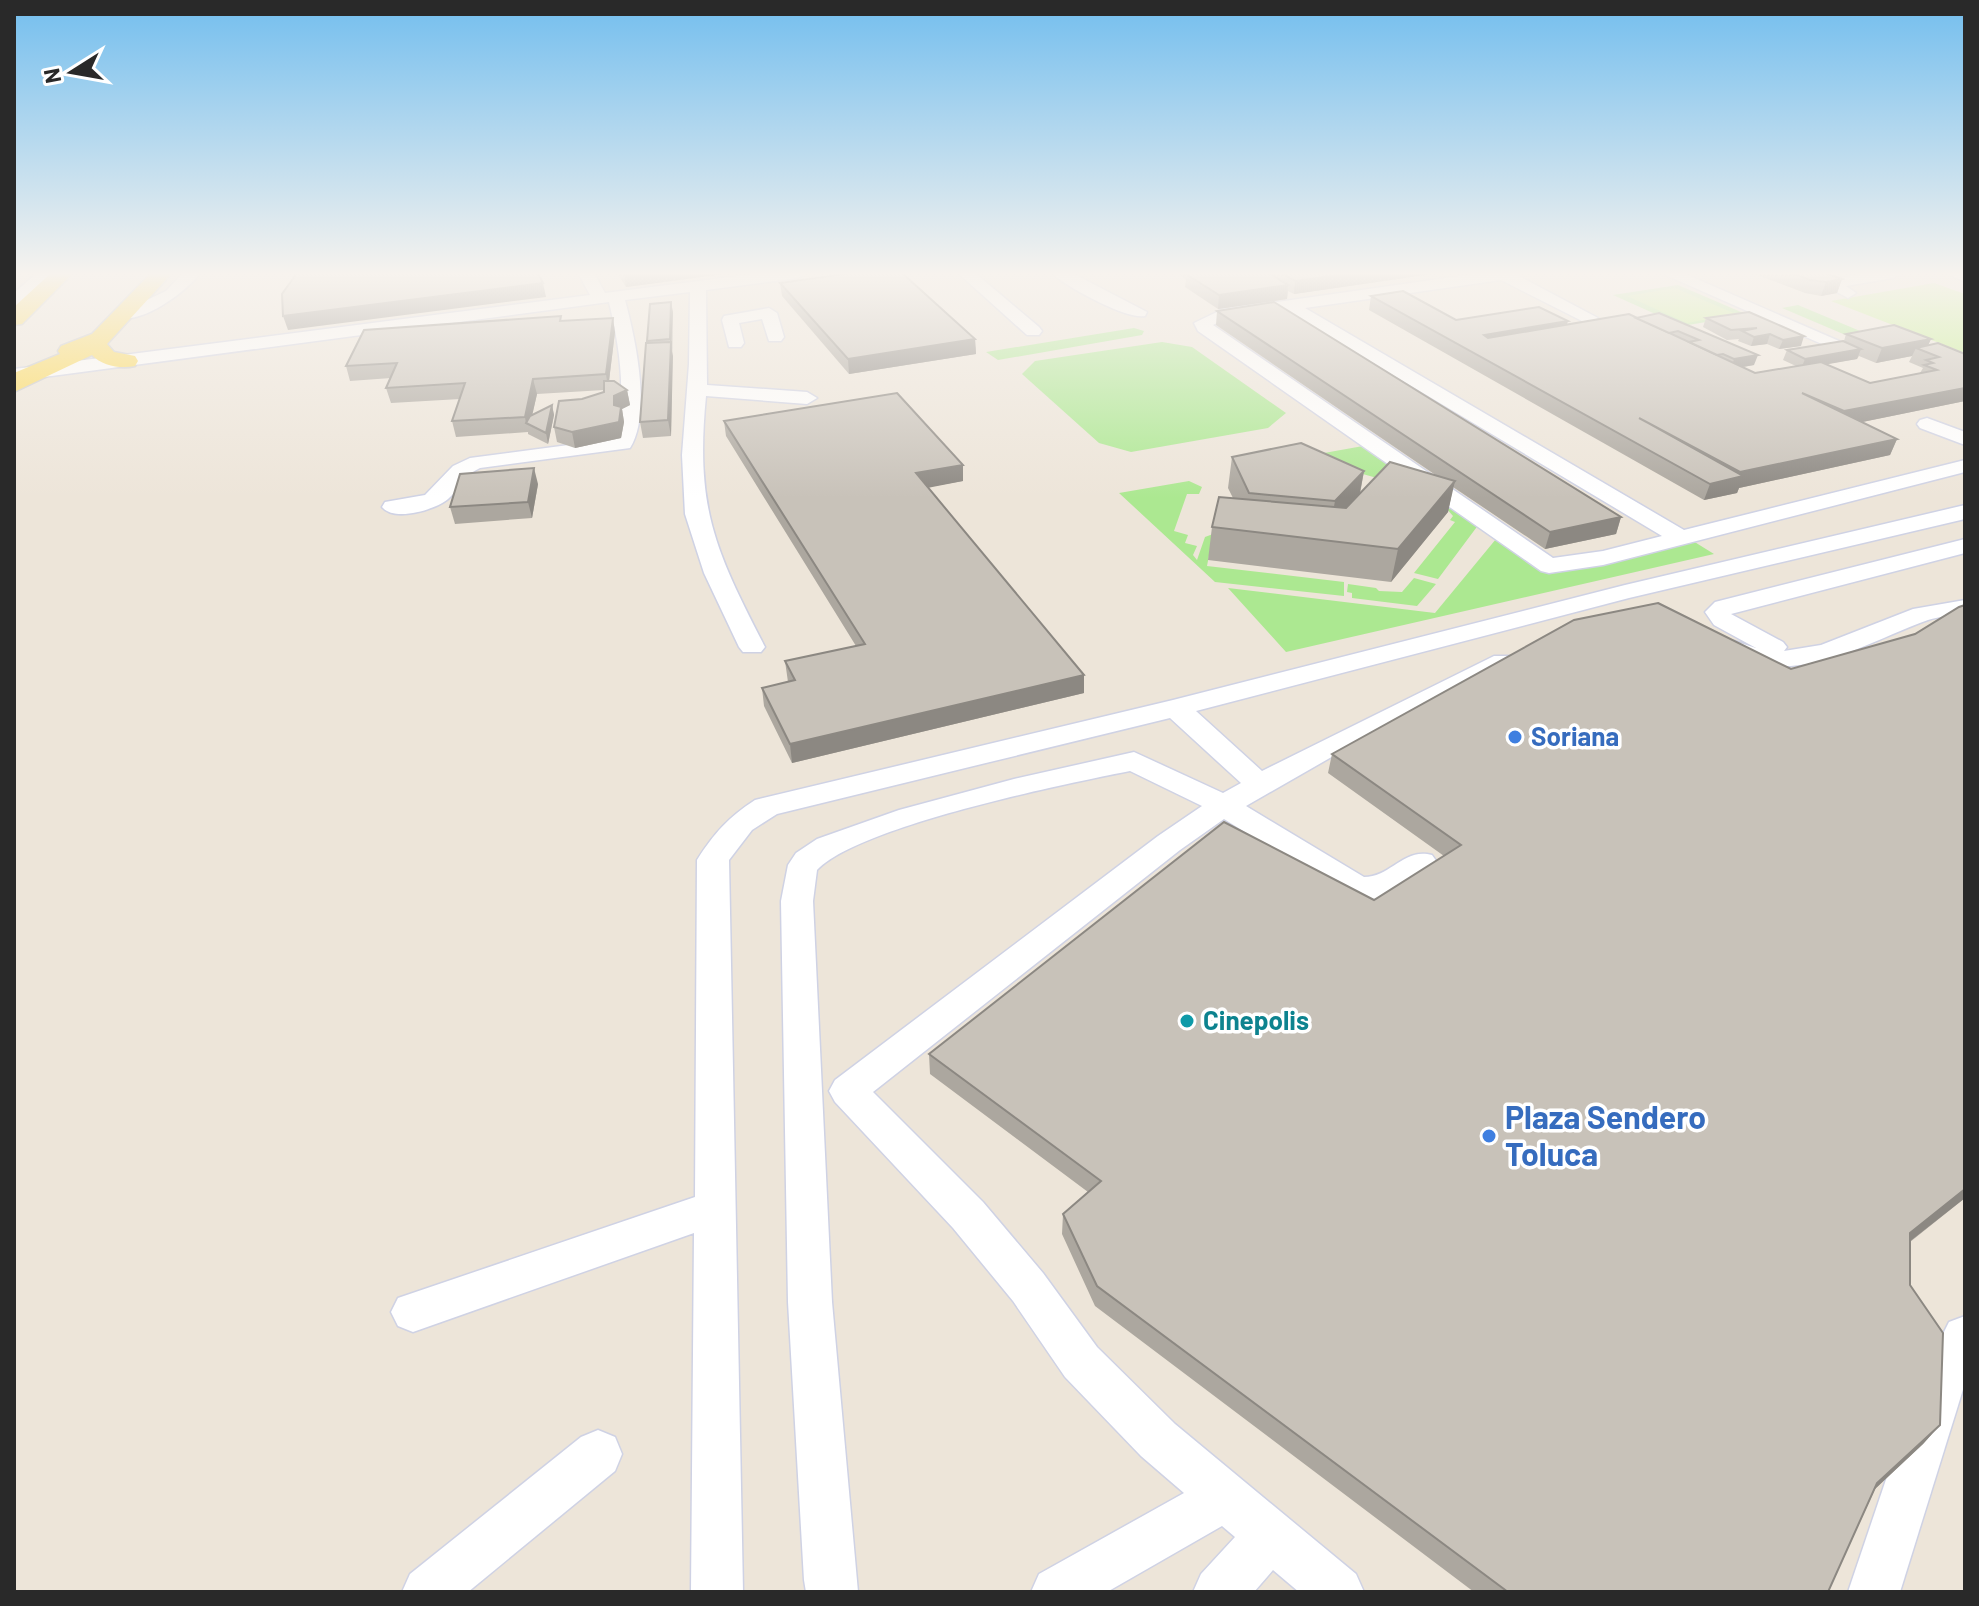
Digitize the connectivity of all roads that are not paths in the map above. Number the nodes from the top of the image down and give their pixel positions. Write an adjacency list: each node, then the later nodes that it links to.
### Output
1 (75, 348): 9 (main road)
2 (98, 348): 8 (main road)
3 (227, 348): 8 (street)
4 (620, 348): 15 (street)
5 (697, 348): 10 (street)
6 (1234, 348): 19 (street)
7 (1360, 348): 17 (street)
8 (127, 361): 9 (street)
9 (17, 373)
10 (697, 390): 11 (street); 22 (street)
11 (807, 398)
12 (1927, 424): 13 (street)
13 (1965, 439)
14 (1965, 466): 17 (street)
15 (393, 507)
16 (1965, 512): 20 (street)
17 (1681, 538): 19 (street)
18 (1965, 546): 23 (street)
19 (1549, 566): 20 (street)
20 (1595, 600): 24 (street)
21 (1965, 607): 23 (street)
22 (752, 647)
23 (1796, 658): 25 (street)
24 (1176, 708): 25 (street); 30 (street)
25 (1258, 783): 26 (street)
26 (1223, 805): 27 (street); 28 (street); 29 (street)
27 (1421, 862)
28 (848, 1091): 29 (street); 34 (street)
29 (804, 1122): 38 (street)
30 (714, 1208): 31 (street); 37 (street)
31 (413, 1312)
32 (1964, 1342): 42 (street)
33 (598, 1454): 36 (street)
34 (1226, 1496): 35 (street); 39 (street)
35 (1272, 1535): 40 (street); 41 (street)
36 (428, 1592)
37 (717, 1592)
38 (832, 1592)
39 (1057, 1592)
40 (1219, 1592)
41 (1338, 1592)
42 (1874, 1592)

